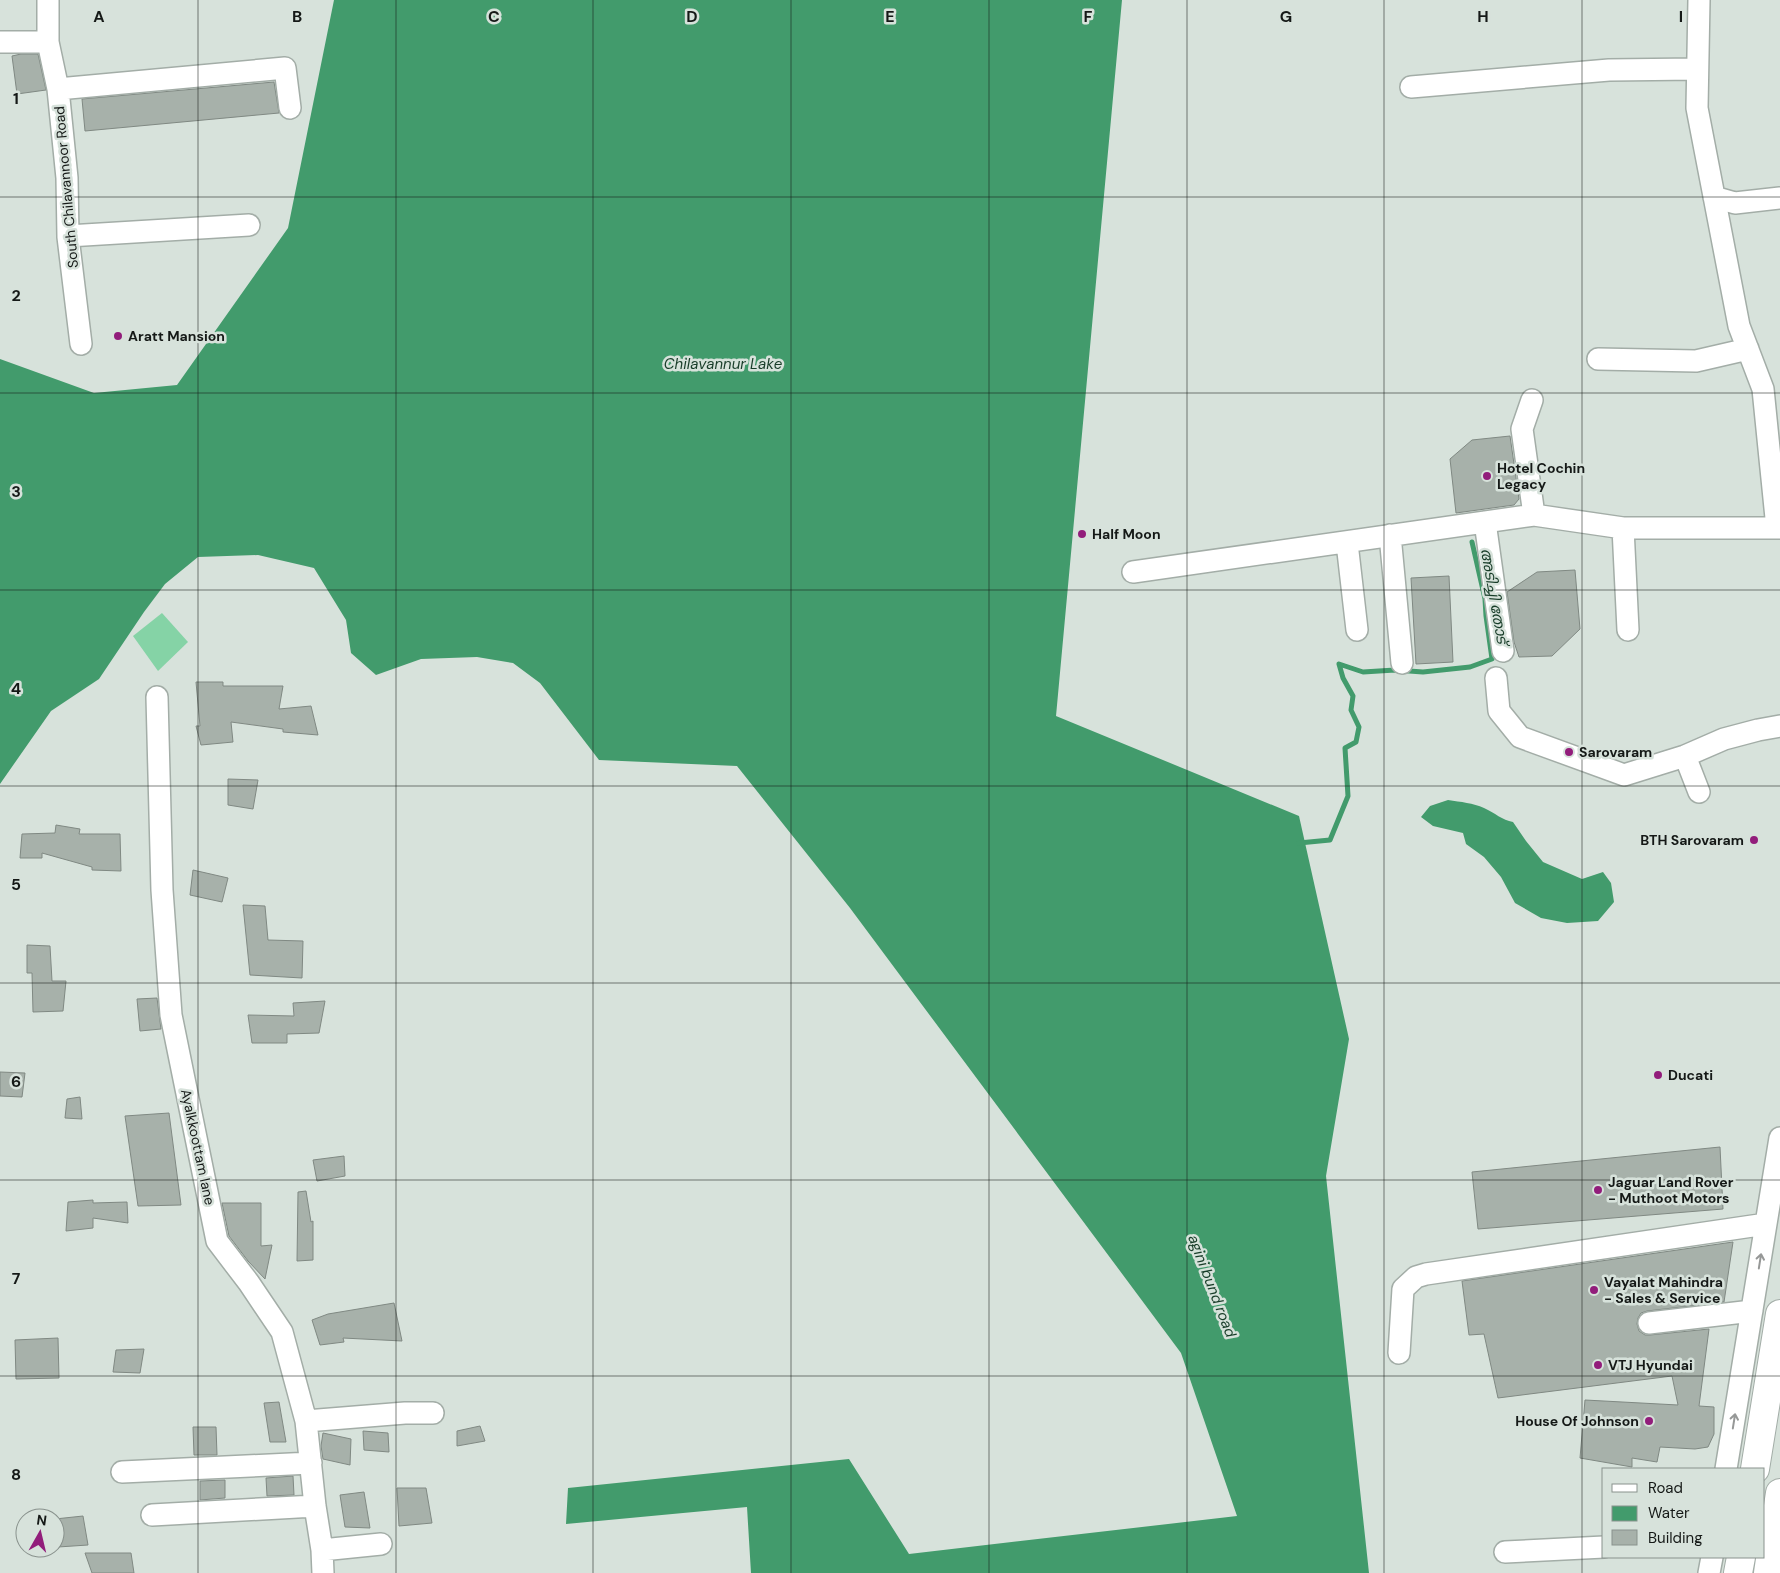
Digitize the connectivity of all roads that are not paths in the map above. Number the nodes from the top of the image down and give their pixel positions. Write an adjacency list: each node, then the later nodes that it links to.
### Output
1 (48, 0): 4 (street, South Chilavannoor Road)
2 (1699, 0): 5 (street)
3 (0, 42): 4 (street)
4 (48, 42): 7 (street, South Chilavannoor Road)
5 (1697, 69): 6 (street); 9 (street)
6 (1411, 87)
7 (58, 89): 8 (street); 12 (street, South Chilavannoor Road)
8 (290, 108)
9 (1714, 197): 10 (street); 14 (street)
10 (1780, 198)
11 (249, 225): 12 (street)
12 (68, 236): 13 (street, South Chilavannoor Road)
13 (81, 344)
14 (1748, 349): 15 (street); 20 (street)
15 (1598, 359)
16 (1532, 400): 17 (street)
17 (1534, 515): 18 (street); 19 (street)
18 (1485, 522): 21 (street); 26 (street)
19 (1623, 528): 20 (street); 25 (street)
20 (1779, 528)
21 (1390, 535): 22 (street); 27 (street)
22 (1347, 543): 23 (street); 24 (street)
23 (1133, 572)
24 (1357, 630)
25 (1628, 630)
26 (1503, 652)
27 (1402, 663)
28 (1496, 678): 31 (street)
29 (157, 696): 40 (street, Ayalkkoottam lane)
30 (1780, 726): 31 (street)
31 (1685, 756): 32 (street)
32 (1699, 792)
33 (1780, 1138): 34 (street)
34 (1766, 1224): 35 (street, one-way to 34); 38 (street)
35 (1752, 1311): 37 (street); 42 (street, one-way to 35)
36 (1780, 1314): 43 (highway)
37 (1649, 1322)
38 (1399, 1352)
39 (434, 1413): 40 (street)
40 (306, 1421): 41 (street, Ayalkkoottam lane)
41 (311, 1463): 44 (street); 46 (street, Ayalkkoottam lane)
42 (1726, 1468)
43 (1755, 1468)
44 (122, 1472)
45 (1780, 1494): 57 (highway)
46 (315, 1506): 47 (street); 50 (street, Ayalkkoottam lane)
47 (152, 1515)
48 (381, 1544): 50 (street)
49 (1602, 1547): 51 (street)
50 (322, 1550): 54 (street, Ayalkkoottam lane)
51 (1505, 1552)
52 (1712, 1558): 55 (street)
53 (1741, 1558): 56 (highway)
54 (323, 1573)
55 (1709, 1573)
56 (1738, 1573)
57 (1768, 1573)

